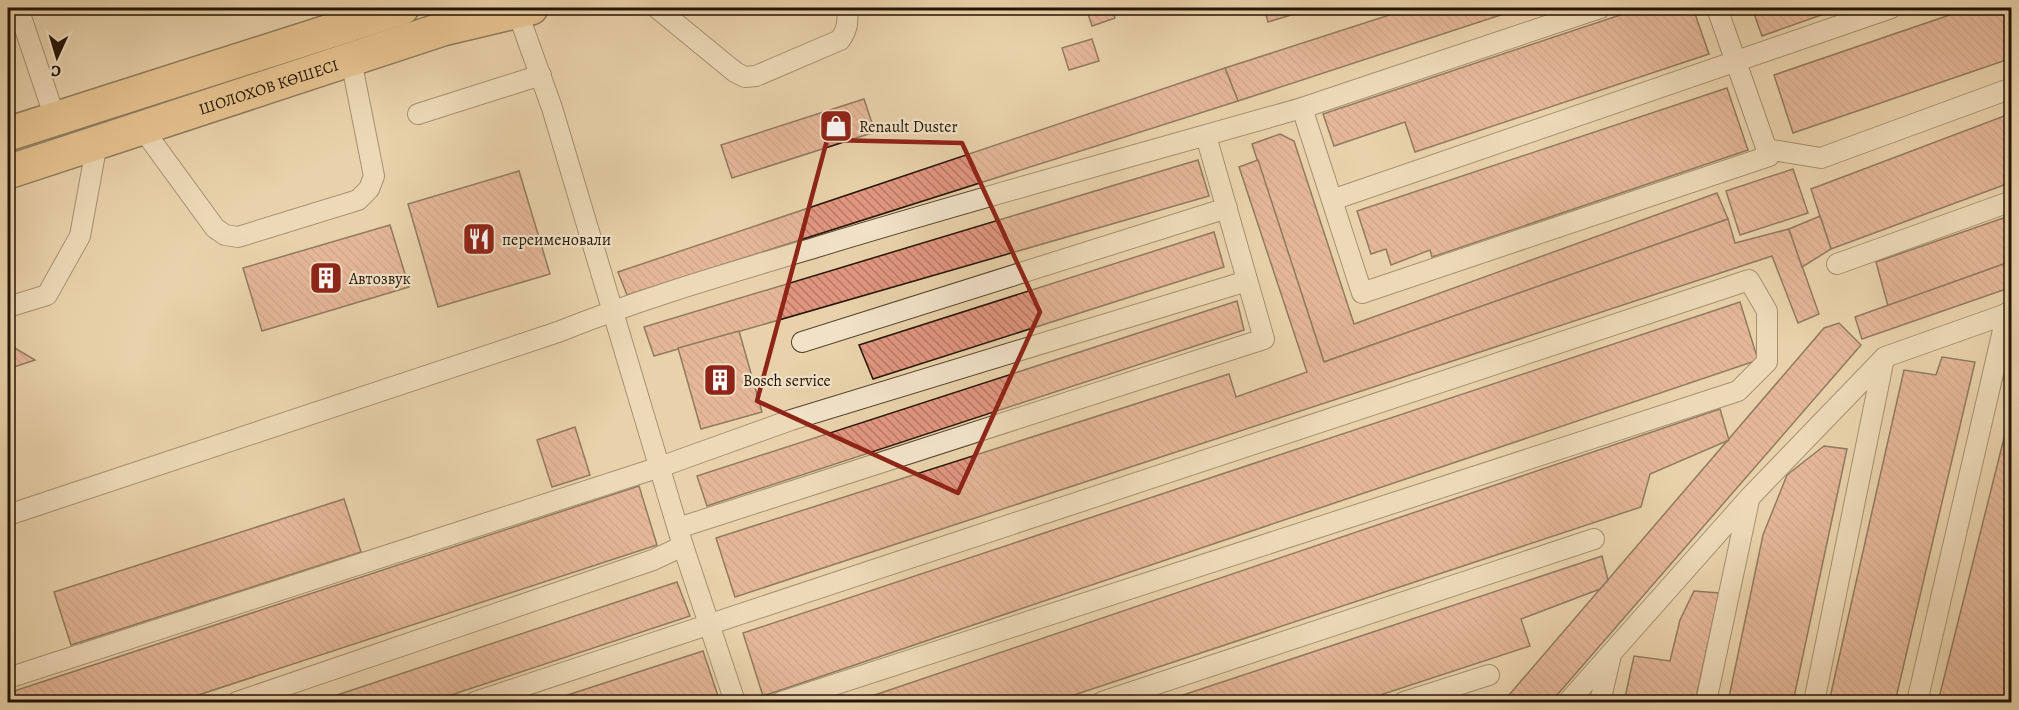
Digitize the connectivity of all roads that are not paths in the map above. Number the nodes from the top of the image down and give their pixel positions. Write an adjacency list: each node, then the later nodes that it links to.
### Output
1 (18, 8): 15 (lane)
2 (402, 8): 15 (highway)
3 (657, 8): 4 (lane)
4 (847, 8)
5 (1600, 8): 13 (lane)
6 (1717, 8): 10 (lane)
7 (1891, 8): 10 (lane)
8 (522, 9): 9 (highway, ШОЛОХОВ КӨШЕСІ); 11 (lane)
9 (351, 60): 16 (highway, ШОЛОХОВ КӨШЕСІ); 16 (lane)
10 (1736, 61): 20 (lane); 22 (lane)
11 (541, 75): 14 (lane); 28 (lane)
12 (2012, 88): 20 (lane)
13 (1302, 108): 18 (lane); 22 (lane)
14 (418, 114)
15 (55, 118): 17 (highway)
16 (142, 128): 19 (highway, ШОЛОХОВ КӨШЕСІ)
17 (8, 134)
18 (1206, 135): 24 (lane); 28 (lane)
19 (97, 143): 21 (highway, ШОЛОХОВ КӨШЕСІ); 27 (lane)
20 (1767, 149): 22 (lane)
21 (8, 172)
22 (1332, 200)
23 (2012, 201): 25 (lane)
24 (1227, 208): 26 (lane); 30 (lane)
25 (1837, 264)
26 (1247, 281): 32 (lane); 35 (lane)
27 (8, 308)
28 (612, 310): 32 (lane); 34 (lane)
29 (2009, 313): 31 (lane); 51 (lane)
30 (802, 342)
31 (1885, 357): 33 (lane); 50 (lane)
32 (660, 467): 35 (lane); 40 (lane)
33 (1749, 498): 38 (lane); 49 (lane)
34 (8, 515)
35 (681, 537): 37 (lane); 41 (lane)
36 (1594, 539): 45 (lane)
37 (708, 626): 42 (lane); 43 (lane); 44 (lane)
38 (1611, 654): 47 (lane); 48 (lane)
39 (1489, 675): 46 (lane)
40 (8, 678)
41 (237, 702)
42 (475, 702)
43 (735, 702)
44 (781, 702)
45 (1102, 702)
46 (1404, 702)
47 (1568, 702)
48 (1600, 702)
49 (1706, 702)
50 (1814, 702)
51 (1917, 702)

